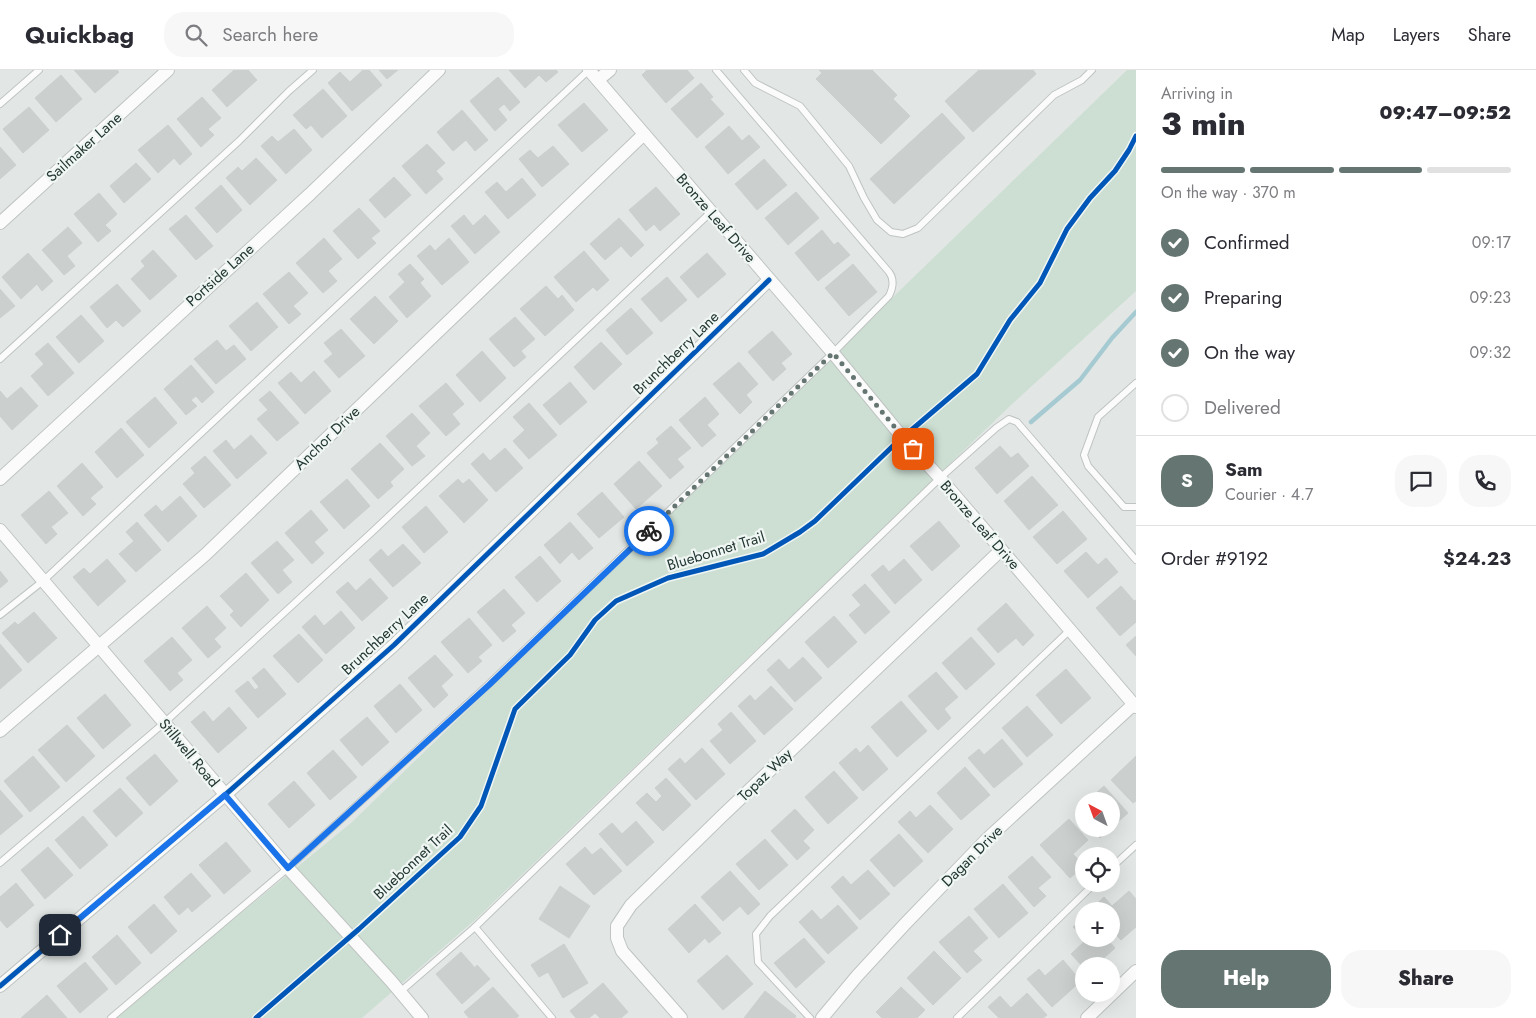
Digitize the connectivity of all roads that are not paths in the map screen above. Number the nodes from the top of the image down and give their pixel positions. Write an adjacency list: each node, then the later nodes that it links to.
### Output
1 (40, 70): 11 (lane)
2 (168, 70): 14 (street, Sailmaker Lane)
3 (312, 70): 17 (lane)
4 (439, 70): 20 (street, Portside Lane)
5 (589, 70): 10 (street, Bronze Leaf Drive); 25 (lane)
6 (610, 70): 10 (street)
7 (716, 70): 16 (lane)
8 (744, 70): 9 (lane)
9 (1092, 70)
10 (598, 80): 12 (street, Bronze Leaf Drive)
11 (0, 104)
12 (644, 134): 13 (street, Bronze Leaf Drive); 28 (street, Anchor Drive)
13 (711, 212): 15 (street, Bronze Leaf Drive); 30 (lane)
14 (0, 224)
15 (769, 280): 16 (street, Bronze Leaf Drive); 32 (street, Brunchberry Lane)
16 (833, 353): 19 (street, Bronze Leaf Drive); 36 (lane)
17 (0, 359)
18 (1136, 383): 21 (lane)
19 (940, 478): 23 (street, Bronze Leaf Drive); 24 (lane); 38 (lane)
20 (0, 479)
21 (1136, 506)
22 (0, 530): 25 (street, Stillwell Road)
23 (1002, 550): 27 (street, Bronze Leaf Drive); 45 (street, Topaz Way)
24 (1136, 560)
25 (43, 581): 26 (lane); 28 (street, Stillwell Road)
26 (0, 615)
27 (1070, 630): 29 (street, Bronze Leaf Drive); 46 (lane)
28 (99, 646): 30 (street, Stillwell Road); 31 (street, Anchor Drive)
29 (1135, 705): 47 (street, Dagan Drive)
30 (164, 723): 32 (street, Stillwell Road); 35 (lane)
31 (0, 731)
32 (225, 795): 36 (street, Stillwell Road); 40 (street, Brunchberry Lane)
33 (1136, 845): 34 (lane)
34 (1120, 860)
35 (0, 863)
36 (288, 868): 41 (street, Stillwell Road); 42 (lane)
37 (1086, 892): 48 (lane)
38 (475, 926): 41 (lane); 44 (lane)
39 (1136, 971): 49 (street)
40 (0, 986)
41 (400, 992): 43 (street, Stillwell Road)
42 (111, 1018)
43 (422, 1018)
44 (552, 1018)
45 (681, 1018)
46 (810, 1018)
47 (822, 1018)
48 (957, 1018)
49 (1087, 1018)

